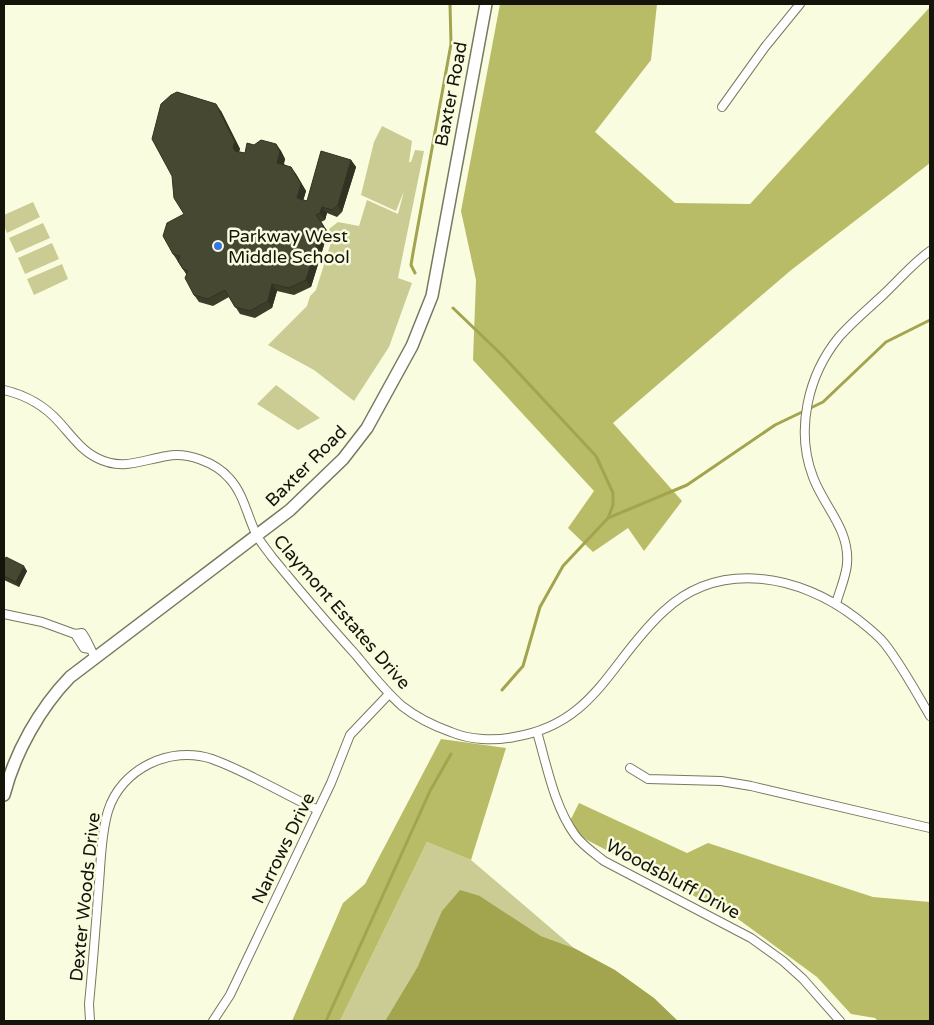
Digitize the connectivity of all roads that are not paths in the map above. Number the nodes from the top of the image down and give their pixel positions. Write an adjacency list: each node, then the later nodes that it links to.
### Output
1 (486, 4): 6 (main road, Baxter Road)
2 (800, 4): 3 (street)
3 (722, 107)
4 (930, 251): 7 (street)
5 (4, 390): 6 (street, Claymont Estates Drive)
6 (257, 536): 9 (main road, Baxter Road); 10 (street, Claymont Estates Drive)
7 (836, 604): 11 (street, Claymont Estates Drive); 12 (street, Claymont Estates Drive)
8 (4, 614): 9 (street)
9 (92, 653): 14 (main road, Baxter Road)
10 (389, 694): 12 (street, Claymont Estates Drive); 15 (street, Narrows Drive)
11 (930, 716)
12 (537, 732): 19 (street, Woodsbluff Drive)
13 (630, 768): 16 (street)
14 (4, 795)
15 (318, 810): 17 (street, Dexter Woods Drive); 18 (street, Narrows Drive)
16 (930, 828)
17 (90, 1021)
18 (212, 1021)
19 (840, 1021)

